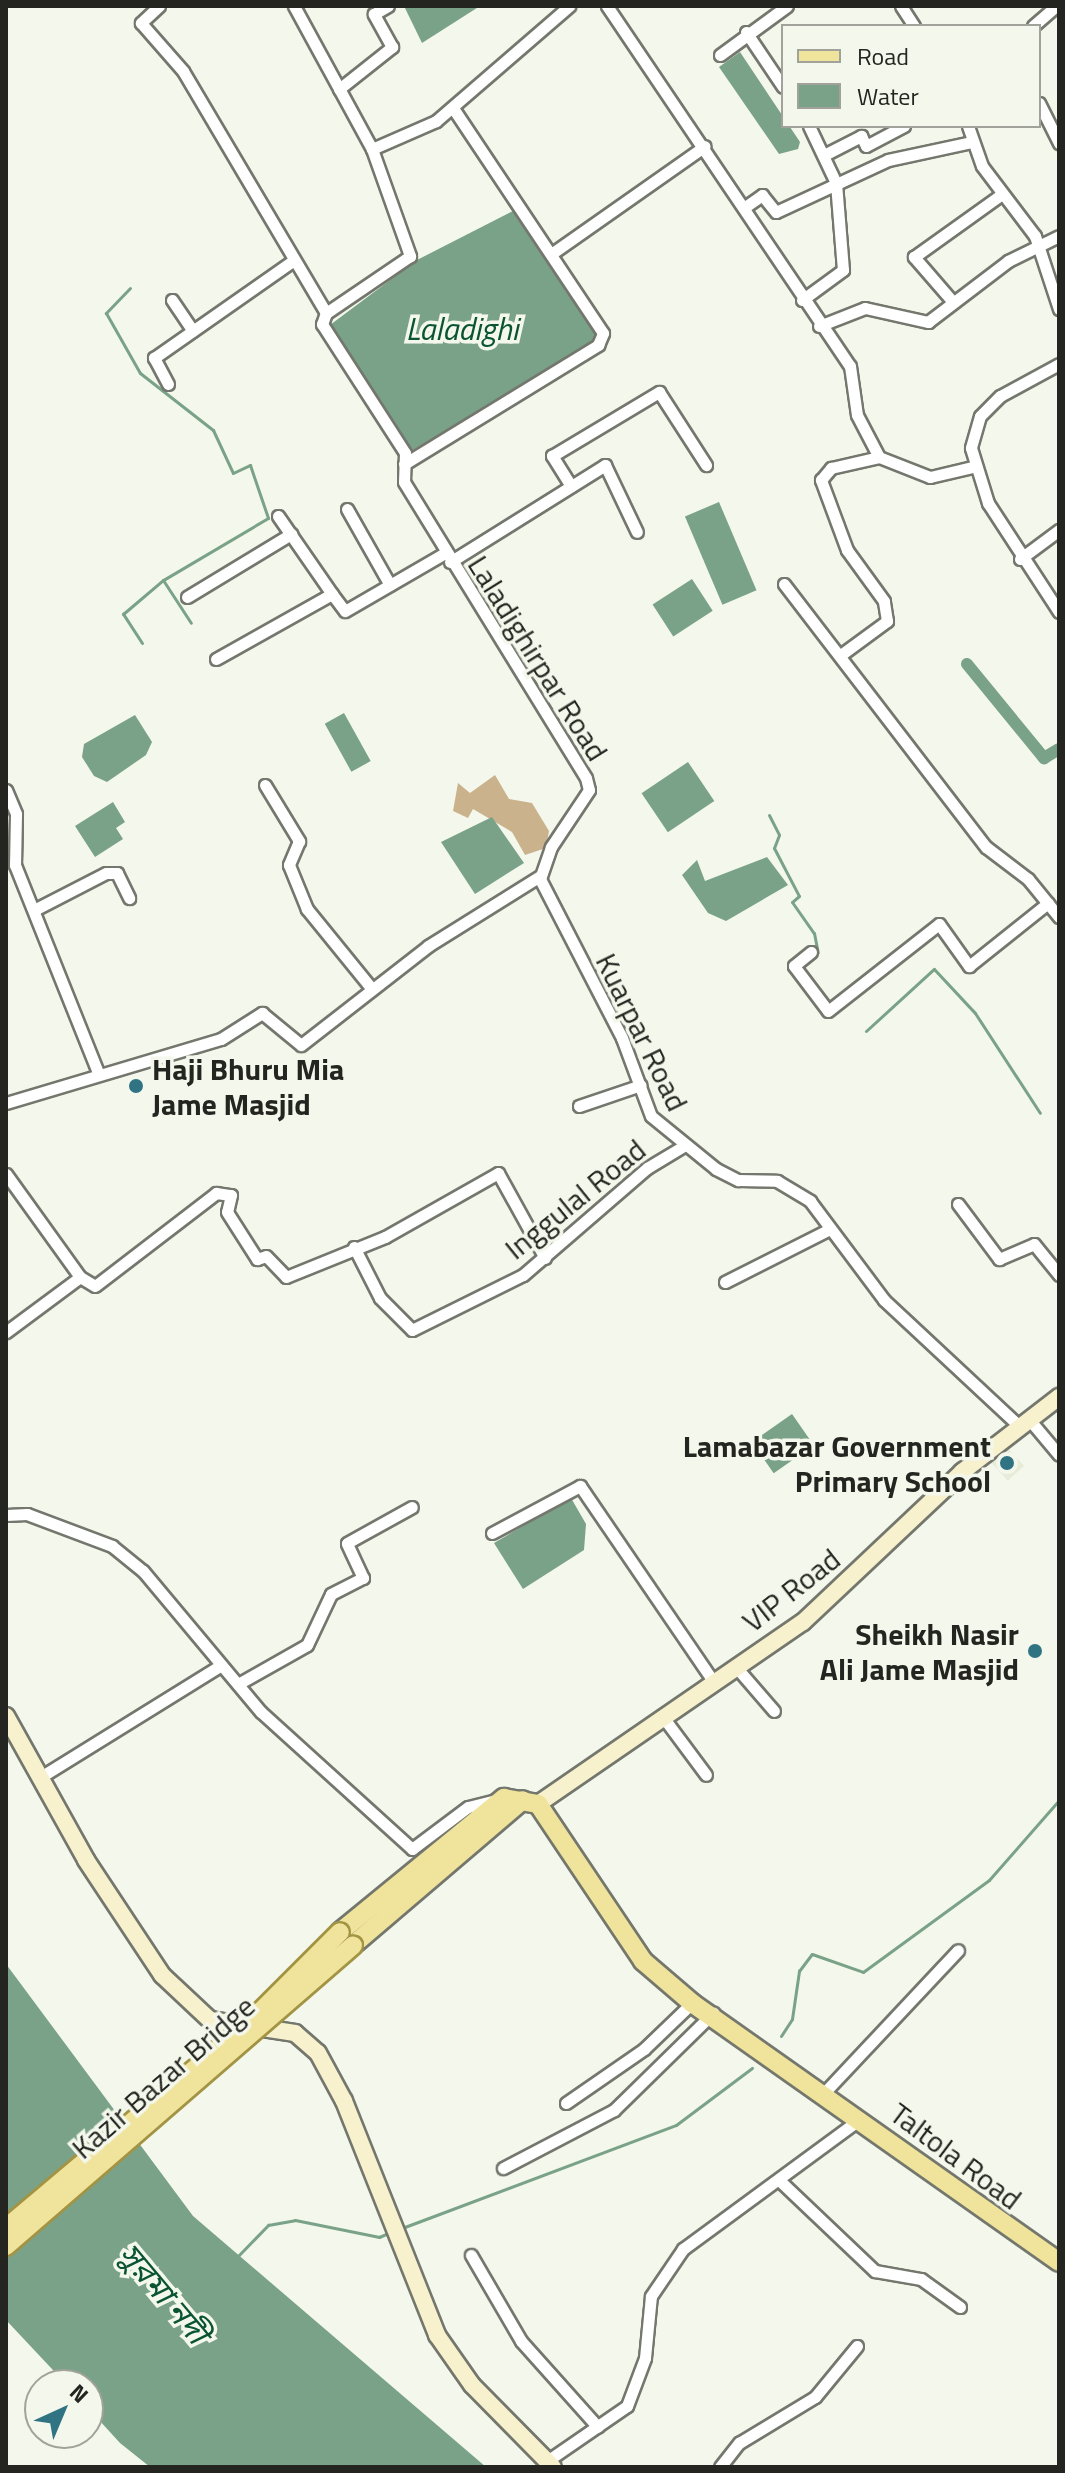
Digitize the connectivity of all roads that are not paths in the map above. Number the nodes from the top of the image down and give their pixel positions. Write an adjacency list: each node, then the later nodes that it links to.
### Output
1 (159, 6): 31 (street)
2 (294, 6): 14 (street)
3 (388, 6): 14 (street)
4 (568, 6): 16 (street)
5 (607, 6): 22 (street)
6 (787, 6): 11 (street)
7 (901, 6): 9 (street)
8 (1056, 6): 10 (street)
9 (913, 24)
10 (1035, 24)
11 (746, 32): 12 (street); 13 (street)
12 (720, 55)
13 (781, 84)
14 (339, 89): 23 (street)
15 (1041, 107): 21 (street)
16 (453, 108): 23 (street); 30 (street)
17 (810, 128): 24 (street)
18 (900, 128): 24 (street)
19 (968, 128): 20 (street)
20 (971, 142): 25 (street); 26 (street)
21 (1059, 143)
22 (705, 146): 27 (street); 30 (street)
23 (372, 149): 36 (street)
24 (824, 155): 25 (street)
25 (836, 183): 27 (street); 33 (street)
26 (1002, 194): 29 (street); 34 (street)
27 (745, 207): 33 (street)
28 (1059, 236): 29 (street)
29 (1040, 246): 34 (street); 35 (street)
30 (554, 252): 42 (street)
31 (291, 262): 36 (street); 38 (street)
32 (172, 300): 38 (street)
33 (802, 300): 37 (street)
34 (953, 302): 37 (street)
35 (1059, 309)
36 (326, 313): 42 (street, Laladighirpar Road)
37 (819, 326): 41 (street)
38 (193, 331): 40 (street)
39 (1059, 364): 44 (street)
40 (168, 384)
41 (879, 457): 44 (street); 58 (street)
42 (404, 464): 51 (street, Laladighirpar Road)
43 (706, 465): 45 (street)
44 (972, 467): 52 (street)
45 (571, 486): 49 (street); 51 (street)
46 (347, 509): 54 (street)
47 (278, 516): 50 (street)
48 (1059, 530): 52 (street)
49 (637, 532)
50 (291, 534): 55 (street); 56 (street)
51 (448, 557): 54 (street); 62 (street, Laladighirpar Road)
52 (1020, 559): 57 (street)
53 (784, 584): 58 (street)
54 (390, 585): 55 (street)
55 (332, 594): 59 (street)
56 (187, 597)
57 (1059, 612)
58 (842, 654): 64 (street)
59 (216, 659)
60 (265, 785): 68 (street)
61 (6, 790): 65 (street)
62 (540, 876): 68 (street); 70 (street, Kuarpar Road)
63 (129, 898): 65 (street)
64 (1048, 903): 66 (street); 67 (street)
65 (34, 910): 69 (street)
66 (1059, 917)
67 (811, 952)
68 (372, 989): 69 (street)
69 (98, 1072): 71 (street)
70 (641, 1085): 72 (street); 73 (street, Kuarpar Road)
71 (6, 1103)
72 (579, 1106)
73 (682, 1147): 76 (street, Kuarpar Road); 78 (street, Inggulal Road)
74 (6, 1174): 80 (street)
75 (958, 1204): 79 (street)
76 (828, 1230): 81 (street); 84 (street, Kuarpar Road)
77 (354, 1247): 78 (street, Inggulal Road); 78 (street); 80 (street)
78 (545, 1258)
79 (1059, 1275)
80 (80, 1277): 82 (street)
81 (725, 1282)
82 (6, 1332)
83 (1059, 1397): 84 (street, VIP Road)
84 (1023, 1422): 85 (street, Kuarpar Road); 90 (street, VIP Road)
85 (1059, 1455)
86 (412, 1507): 92 (street)
87 (6, 1515): 89 (street)
88 (492, 1533): 91 (street)
89 (221, 1665): 92 (street); 97 (street)
90 (736, 1667): 91 (street, VIP Road); 93 (street)
91 (713, 1681): 95 (street, VIP Road)
92 (238, 1684): 98 (street)
93 (774, 1711)
94 (6, 1716): 97 (street)
95 (663, 1717): 96 (street); 99 (street, VIP Road)
96 (706, 1775)
97 (39, 1778): 116 (street)
98 (504, 1798): 99 (main road); 100 (main road)
99 (530, 1802): 100 (main road); 102 (main road, Taltola Road)
100 (346, 1939): 109 (main road, bridge); 110 (main road, Kazir Bazar Bridge, bridge)
101 (958, 1950): 104 (street)
102 (692, 2003): 103 (main road, Taltola Road); 105 (street)
103 (713, 2013): 104 (main road, Taltola Road); 107 (street)
104 (823, 2094): 106 (main road, Taltola Road)
105 (566, 2103)
106 (861, 2119): 108 (street); 112 (main road, Taltola Road)
107 (503, 2168)
108 (780, 2181): 113 (street); 115 (street)
109 (6, 2228)
110 (6, 2246)
111 (471, 2255): 115 (street)
112 (1059, 2262)
113 (960, 2307)
114 (857, 2346): 117 (street)
115 (598, 2427): 116 (street)
116 (550, 2464)
117 (720, 2467)

